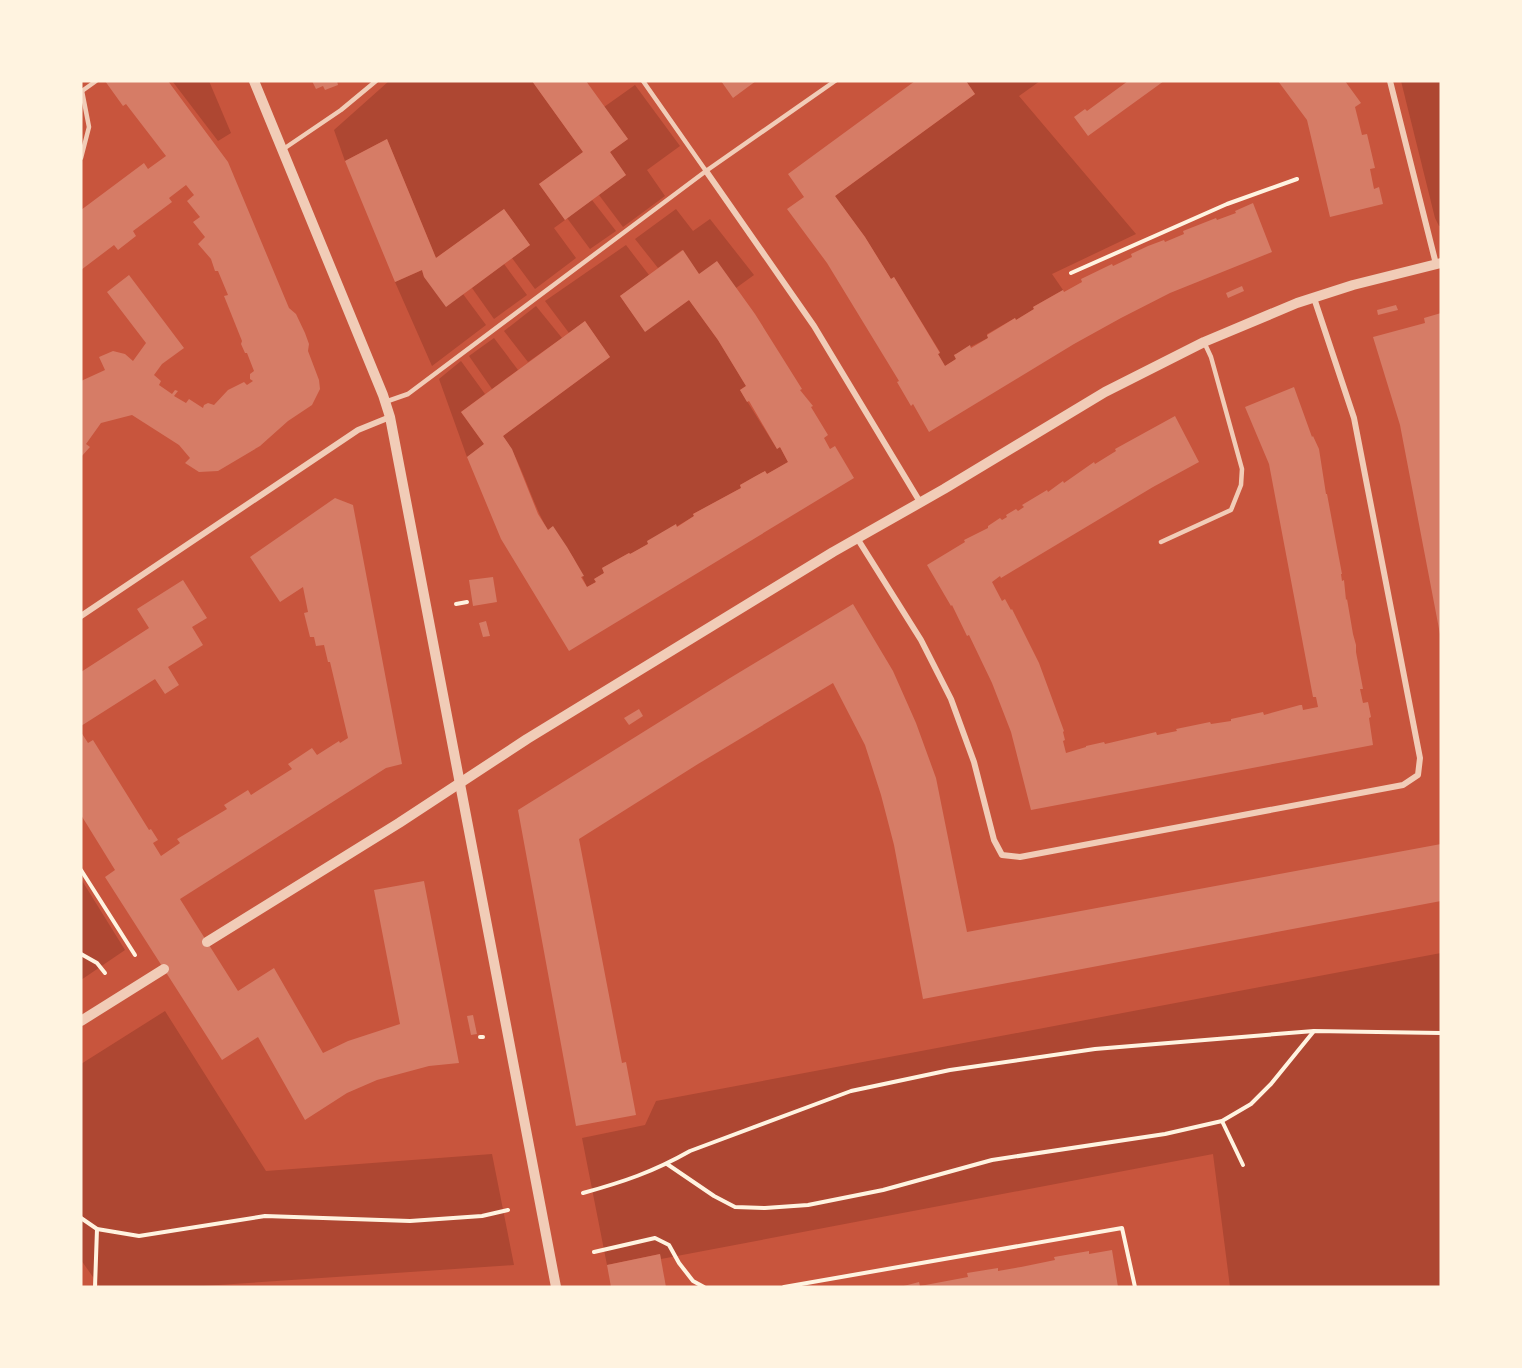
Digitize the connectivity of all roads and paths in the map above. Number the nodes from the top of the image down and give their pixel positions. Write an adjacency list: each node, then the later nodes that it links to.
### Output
1 (96, 81): 7 (lane)
2 (254, 81): 8 (street)
3 (376, 81): 8 (lane)
4 (643, 81): 10 (lane)
5 (835, 81): 10 (lane)
6 (1390, 81): 12 (street)
7 (82, 91): 9 (lane)
8 (282, 150): 16 (street)
9 (81, 158)
10 (706, 171): 16 (lane); 18 (street)
11 (1297, 179): 13 (path)
12 (1439, 263): 14 (street)
13 (1071, 273)
14 (1314, 298): 15 (street); 19 (street)
15 (1204, 342): 18 (street); 20 (lane)
16 (385, 402): 17 (street)
17 (390, 417): 23 (street); 24 (street)
18 (920, 502): 19 (street)
19 (857, 538): 24 (street)
20 (1161, 542)
21 (467, 602): 22 (path)
22 (456, 604)
23 (81, 616)
24 (461, 783): 26 (street); 43 (street)
25 (81, 870): 28 (path)
26 (207, 942)
27 (81, 954): 30 (path)
28 (135, 955)
29 (164, 969): 31 (street)
30 (105, 973)
31 (81, 1021)
32 (1314, 1032): 33 (path); 34 (path); 35 (path)
33 (1441, 1033)
34 (1222, 1121): 35 (path); 36 (path)
35 (667, 1164): 37 (path)
36 (1244, 1165)
37 (583, 1193)
38 (508, 1210): 40 (path)
39 (81, 1218): 40 (path)
40 (97, 1229): 42 (path)
41 (594, 1252): 44 (path)
42 (94, 1287)
43 (556, 1287)
44 (704, 1287)
45 (784, 1287): 46 (path)
46 (1135, 1287)

